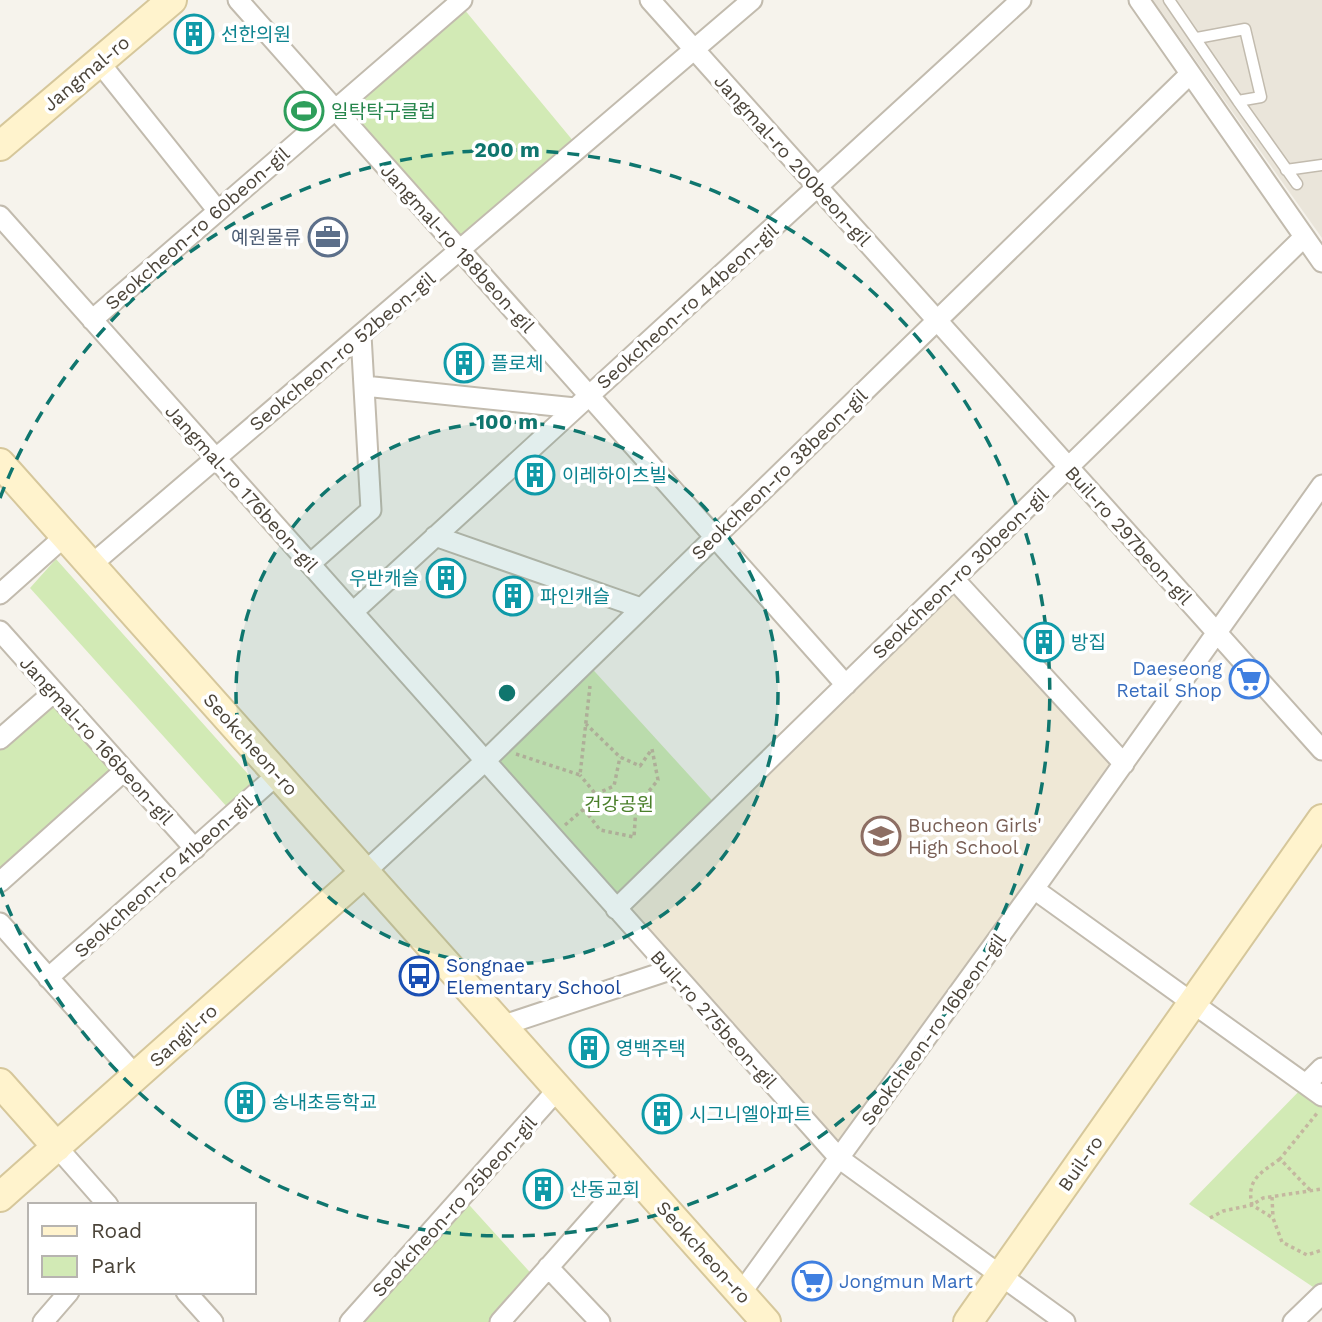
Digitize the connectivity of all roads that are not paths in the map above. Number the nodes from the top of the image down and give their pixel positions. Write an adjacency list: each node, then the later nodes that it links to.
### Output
1 (172, 0): 11 (street, Jangmal-ro)
2 (238, 0): 14 (street, Jangmal-ro 188beon-gil)
3 (462, 0): 14 (street, Seokcheon-ro 60beon-gil)
4 (650, 0): 10 (street, Jangmal-ro 200beon-gil)
5 (752, 0): 10 (street, Seokcheon-ro 52beon-gil)
6 (1021, 0): 19 (street, Seokcheon-ro 44beon-gil)
7 (1139, 0): 12 (street)
8 (1169, 0): 9 (lane)
9 (1197, 38): 13 (lane); 13 (lane)
10 (694, 50): 19 (street, Jangmal-ro 200beon-gil); 23 (street, Seokcheon-ro 52beon-gil)
11 (99, 62): 15 (street, Jangmal-ro); 20 (street)
12 (1190, 74): 22 (street); 26 (street, Seokcheon-ro 38beon-gil)
13 (1238, 101): 17 (lane)
14 (334, 110): 20 (street, Seokcheon-ro 60beon-gil); 23 (street, Jangmal-ro 188beon-gil)
15 (0, 146)
16 (1322, 165): 17 (lane)
17 (1286, 170): 18 (lane)
18 (1297, 184)
19 (817, 187): 26 (street, Jangmal-ro 200beon-gil); 29 (street, Seokcheon-ro 44beon-gil)
20 (218, 211): 25 (street, Seokcheon-ro 60beon-gil)
21 (0, 216): 25 (street, Jangmal-ro 176beon-gil)
22 (1304, 237): 24 (street); 32 (street, Seokcheon-ro 30beon-gil)
23 (461, 249): 27 (street, Seokcheon-ro 52beon-gil); 29 (street, Jangmal-ro 188beon-gil)
24 (1322, 262)
25 (92, 320): 30 (street, Jangmal-ro 176beon-gil)
26 (937, 320): 32 (street, Buil-ro 297beon-gil); 36 (street, Seokcheon-ro 38beon-gil)
27 (361, 335): 28 (street); 30 (street, Seokcheon-ro 52beon-gil)
28 (364, 386): 29 (street); 37 (street)
29 (582, 402): 35 (street, Seokcheon-ro 44beon-gil); 36 (street, Jangmal-ro 188beon-gil)
30 (216, 458): 37 (street, Jangmal-ro 176beon-gil); 38 (street, Seokcheon-ro 52beon-gil)
31 (0, 463): 34 (street, Seokcheon-ro)
32 (1068, 467): 39 (street, Seokcheon-ro 30beon-gil); 44 (street, Buil-ro 297beon-gil)
33 (1322, 485): 44 (street, Seokcheon-ro 16beon-gil)
34 (65, 536): 38 (street, Seokcheon-ro); 40 (street)
35 (435, 536): 41 (street); 42 (street, Seokcheon-ro 44beon-gil)
36 (714, 537): 41 (street, Seokcheon-ro 38beon-gil); 45 (street, Jangmal-ro 188beon-gil)
37 (310, 564): 42 (street, Jangmal-ro 176beon-gil)
38 (91, 565): 52 (street, Seokcheon-ro)
39 (954, 579): 45 (street, Seokcheon-ro 30beon-gil); 50 (street)
40 (0, 594)
41 (641, 608): 49 (street, Seokcheon-ro 38beon-gil)
42 (353, 612): 49 (street, Jangmal-ro 176beon-gil)
43 (0, 631): 46 (street, Jangmal-ro 166beon-gil)
44 (1217, 633): 48 (street, Buil-ro 297beon-gil); 50 (street, Seokcheon-ro 16beon-gil)
45 (846, 685): 58 (street, Seokcheon-ro 30beon-gil)
46 (54, 692): 47 (street); 51 (street, Jangmal-ro 166beon-gil)
47 (0, 739)
48 (1322, 750)
49 (491, 754): 55 (street, Seokcheon-ro 38beon-gil); 58 (street, Buil-ro 275beon-gil)
50 (1124, 764): 57 (street, Seokcheon-ro 16beon-gil)
51 (124, 771): 54 (street, Jangmal-ro 166beon-gil); 56 (street)
52 (278, 774): 54 (street, Seokcheon-ro 41beon-gil); 55 (street, Seokcheon-ro)
53 (1322, 819): 62 (street, Buil-ro)
54 (195, 849): 61 (street, Seokcheon-ro 41beon-gil)
55 (365, 872): 63 (street, Seokcheon-ro); 65 (street, Sangil-ro)
56 (0, 882)
57 (1034, 889): 62 (street); 71 (street, Seokcheon-ro 16beon-gil)
58 (616, 909): 60 (street, Buil-ro 275beon-gil)
59 (0, 923): 61 (street)
60 (670, 970): 63 (street); 71 (street, Buil-ro 275beon-gil)
61 (48, 978): 65 (street)
62 (1192, 1004): 67 (street); 76 (street, Buil-ro)
63 (501, 1026): 68 (street, Seokcheon-ro)
64 (1322, 1068): 67 (street)
65 (136, 1076): 70 (street, Sangil-ro)
66 (0, 1083): 70 (street)
67 (1306, 1084): 69 (street)
68 (558, 1089): 72 (street, Seokcheon-ro); 83 (street, Seokcheon-ro 25beon-gil)
69 (1322, 1096)
70 (57, 1147): 73 (street, Sangil-ro); 74 (street)
71 (839, 1159): 76 (street, Buil-ro 275beon-gil); 77 (street, Seokcheon-ro 16beon-gil)
72 (632, 1173): 75 (street); 77 (street, Seokcheon-ro)
73 (0, 1197)
74 (106, 1203)
75 (548, 1268): 84 (street); 85 (street)
76 (1001, 1276): 87 (street, Buil-ro); 88 (street, Buil-ro 275beon-gil)
77 (741, 1293): 86 (street, Seokcheon-ro)
78 (67, 1294): 82 (street)
79 (188, 1294): 81 (street)
80 (1322, 1294): 89 (street)
81 (203, 1318)
82 (43, 1322)
83 (350, 1322)
84 (500, 1322)
85 (600, 1322)
86 (766, 1322)
87 (968, 1322)
88 (1065, 1322)
89 (1293, 1322)

